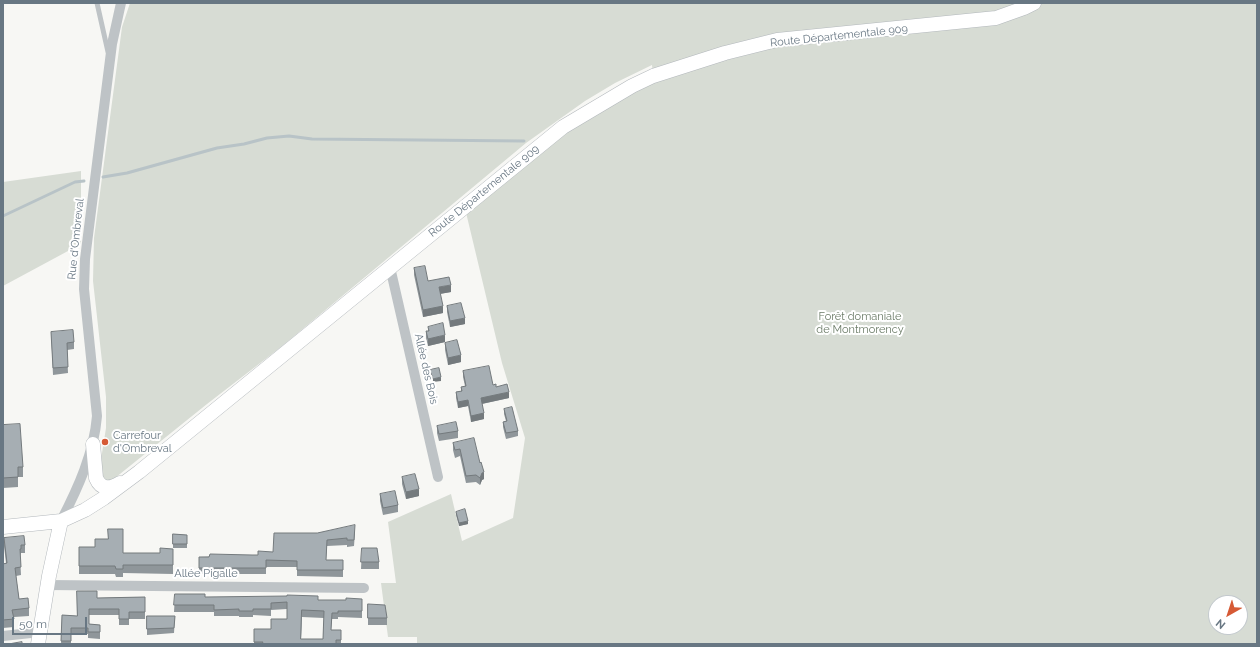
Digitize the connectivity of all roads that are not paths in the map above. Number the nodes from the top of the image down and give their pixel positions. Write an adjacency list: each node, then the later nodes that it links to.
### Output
1 (97, 3): 4 (lane)
2 (121, 3): 4 (street, Rue d'Ombreval)
3 (1034, 3): 5 (main road, Route Départementale 909)
4 (110, 61): 6 (street, Rue d'Ombreval)
5 (390, 267): 7 (main road, Route Départementale 909); 8 (street, Allée des Bois)
6 (93, 444): 7 (main road); 9 (street, Rue d'Ombreval)
7 (139, 472): 9 (main road, Route Départementale 909)
8 (438, 477)
9 (61, 521): 10 (main road, Route Départementale 909); 11 (main road)
10 (3, 528)
11 (47, 585): 12 (street, Allée Pigalle); 14 (main road)
12 (364, 588)
13 (3, 636): 14 (street)
14 (39, 638)

